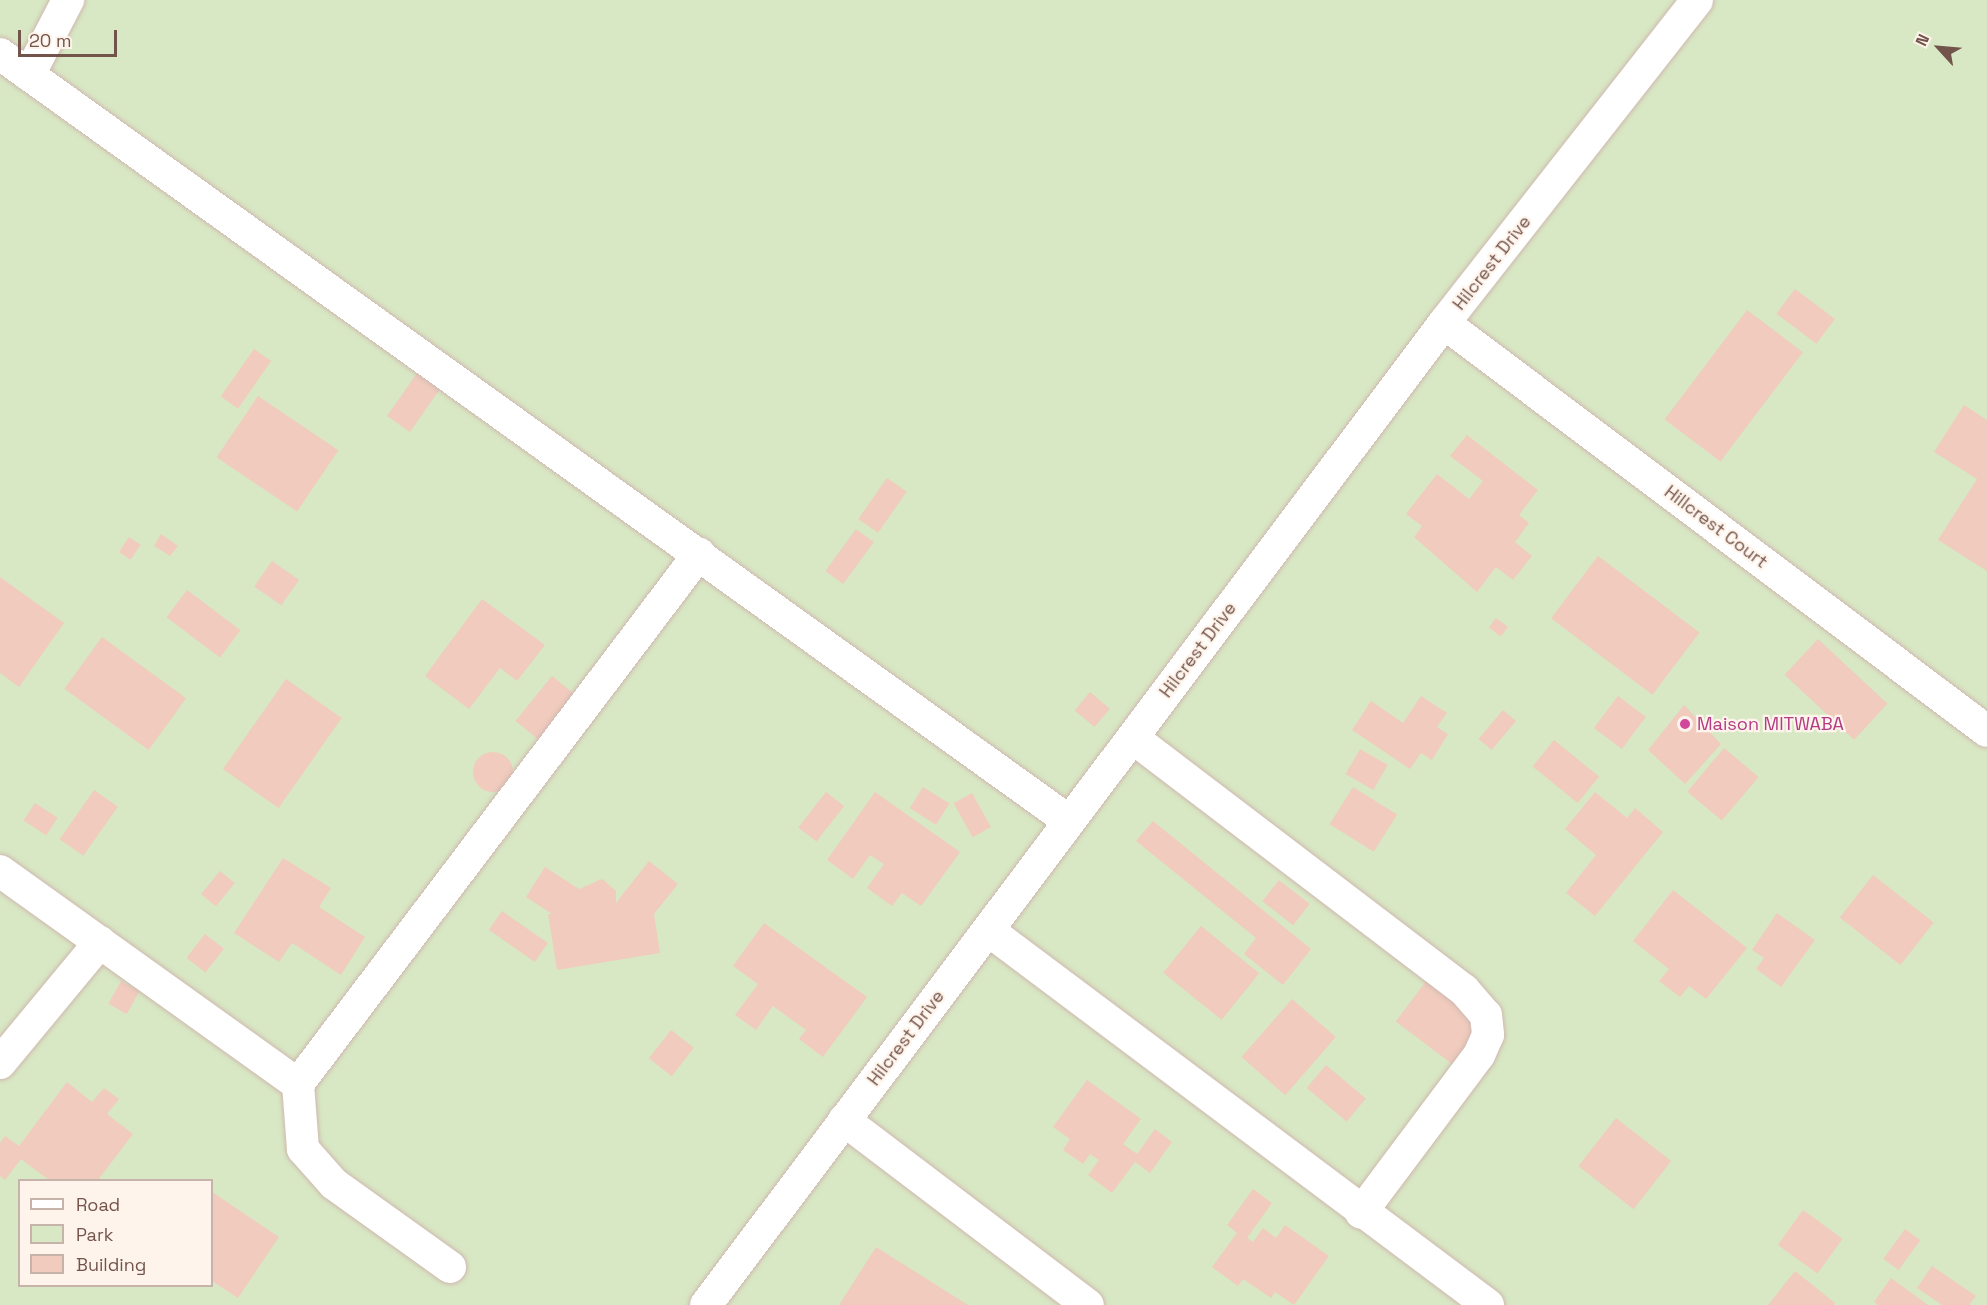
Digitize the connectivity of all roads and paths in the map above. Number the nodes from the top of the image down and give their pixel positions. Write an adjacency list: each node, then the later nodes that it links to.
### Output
1 (68, 0): 4 (street)
2 (1697, 0): 5 (street, Hilcrest Drive)
3 (0, 54): 4 (street)
4 (29, 75): 6 (street)
5 (1444, 323): 7 (street, Hillcrest Court); 8 (street, Hilcrest Drive)
6 (699, 554): 9 (street); 14 (street)
7 (1987, 731)
8 (1132, 738): 9 (street, Hilcrest Drive); 16 (street)
9 (1069, 821): 11 (street, Hilcrest Drive)
10 (0, 871): 12 (street)
11 (988, 930): 15 (street, Hilcrest Drive); 16 (street)
12 (100, 942): 13 (street); 14 (street)
13 (0, 1063)
14 (298, 1084): 17 (street)
15 (844, 1120): 18 (street, Hilcrest Drive); 19 (street)
16 (1360, 1213): 20 (street)
17 (450, 1267)
18 (706, 1305)
19 (1088, 1305)
20 (1488, 1305)

